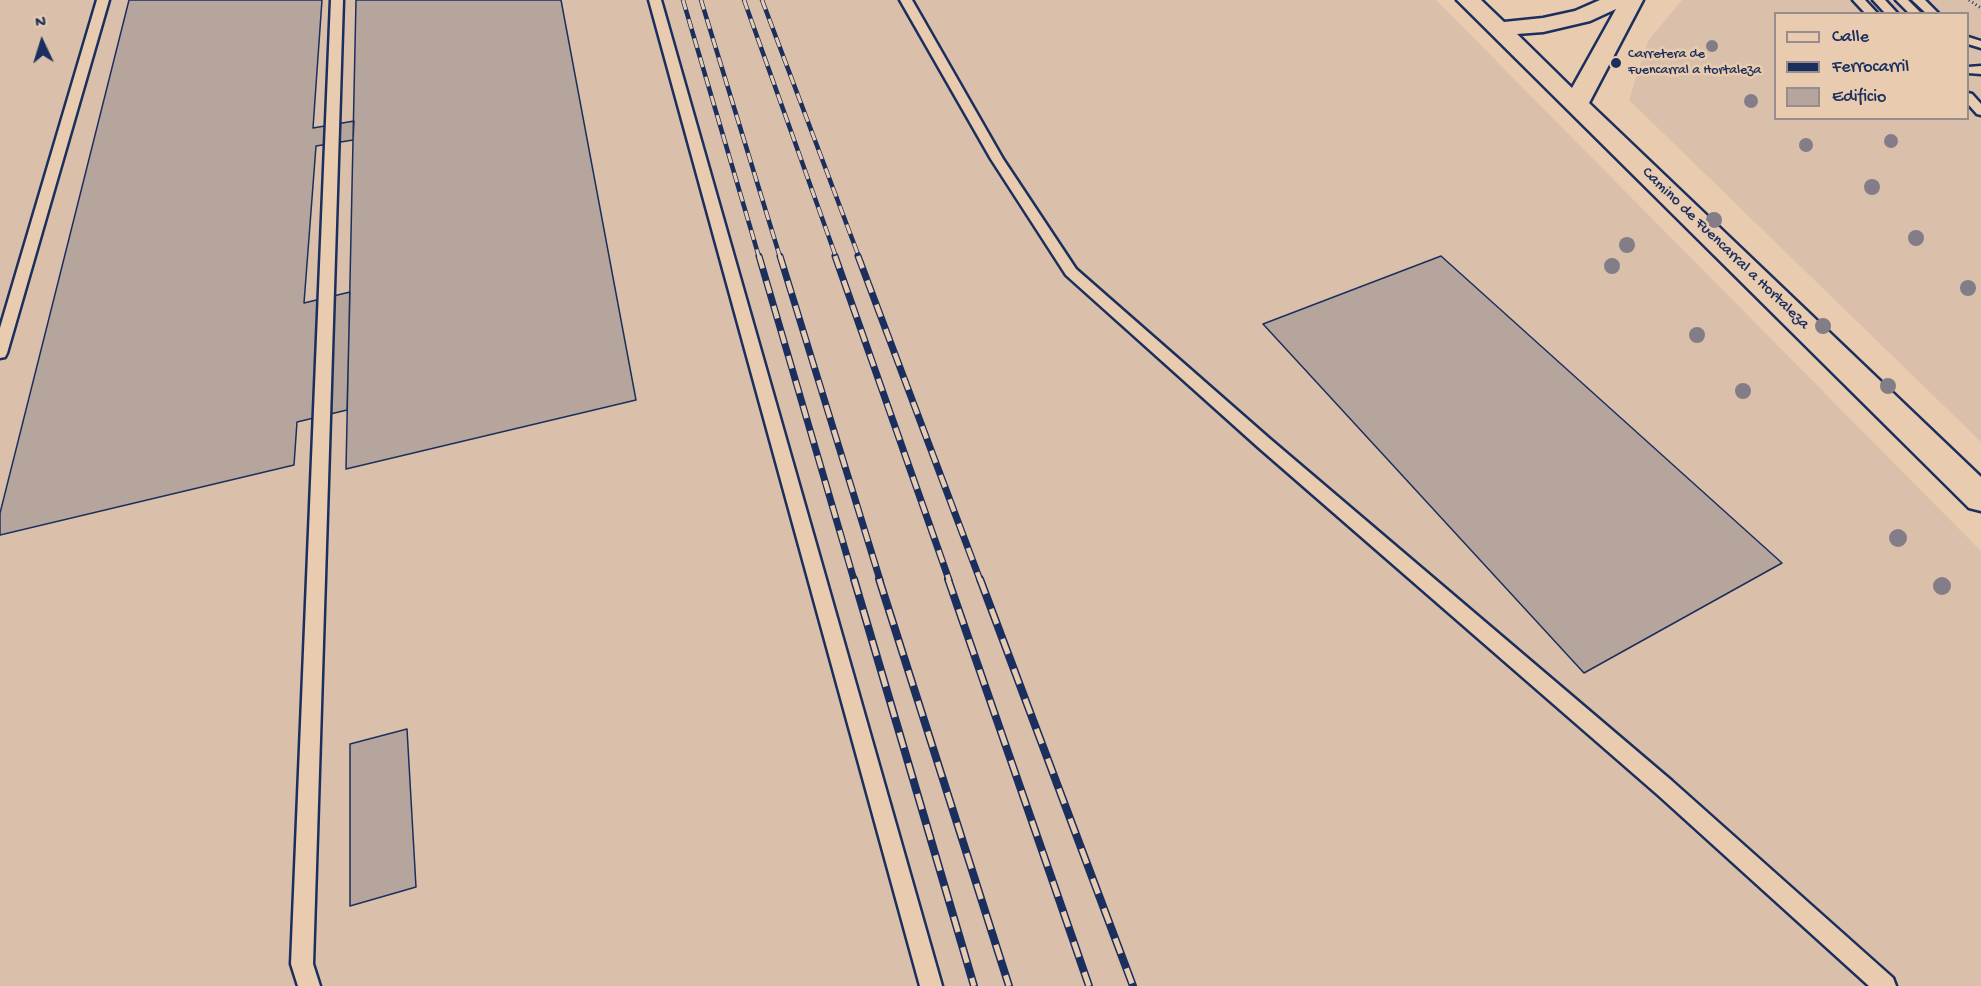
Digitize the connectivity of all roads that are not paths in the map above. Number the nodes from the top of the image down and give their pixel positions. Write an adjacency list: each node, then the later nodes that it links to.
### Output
1 (103, 0): 20 (lane)
2 (337, 0): 22 (lane)
3 (655, 0): 25 (lane)
4 (906, 0): 26 (lane)
5 (1468, 0): 16 (street, Camino de Fuencarral a Hortaleza)
6 (1618, 0): 16 (street)
7 (1632, 0): 18 (street)
8 (1859, 0): 12 (lane)
9 (1879, 0): 13 (lane)
10 (1902, 0): 14 (lane)
11 (1918, 0): 15 (lane)
12 (1871, 12)
13 (1891, 12)
14 (1915, 12)
15 (1932, 12)
16 (1498, 29): 18 (street, Camino de Fuencarral a Hortaleza)
17 (1969, 98): 19 (lane)
18 (1576, 105): 21 (street, Camino de Fuencarral a Hortaleza)
19 (1981, 111)
20 (0, 353)
21 (1981, 498)
22 (302, 964): 23 (lane); 24 (lane)
23 (300, 986)
24 (309, 986)
25 (931, 986)
26 (1885, 986)

